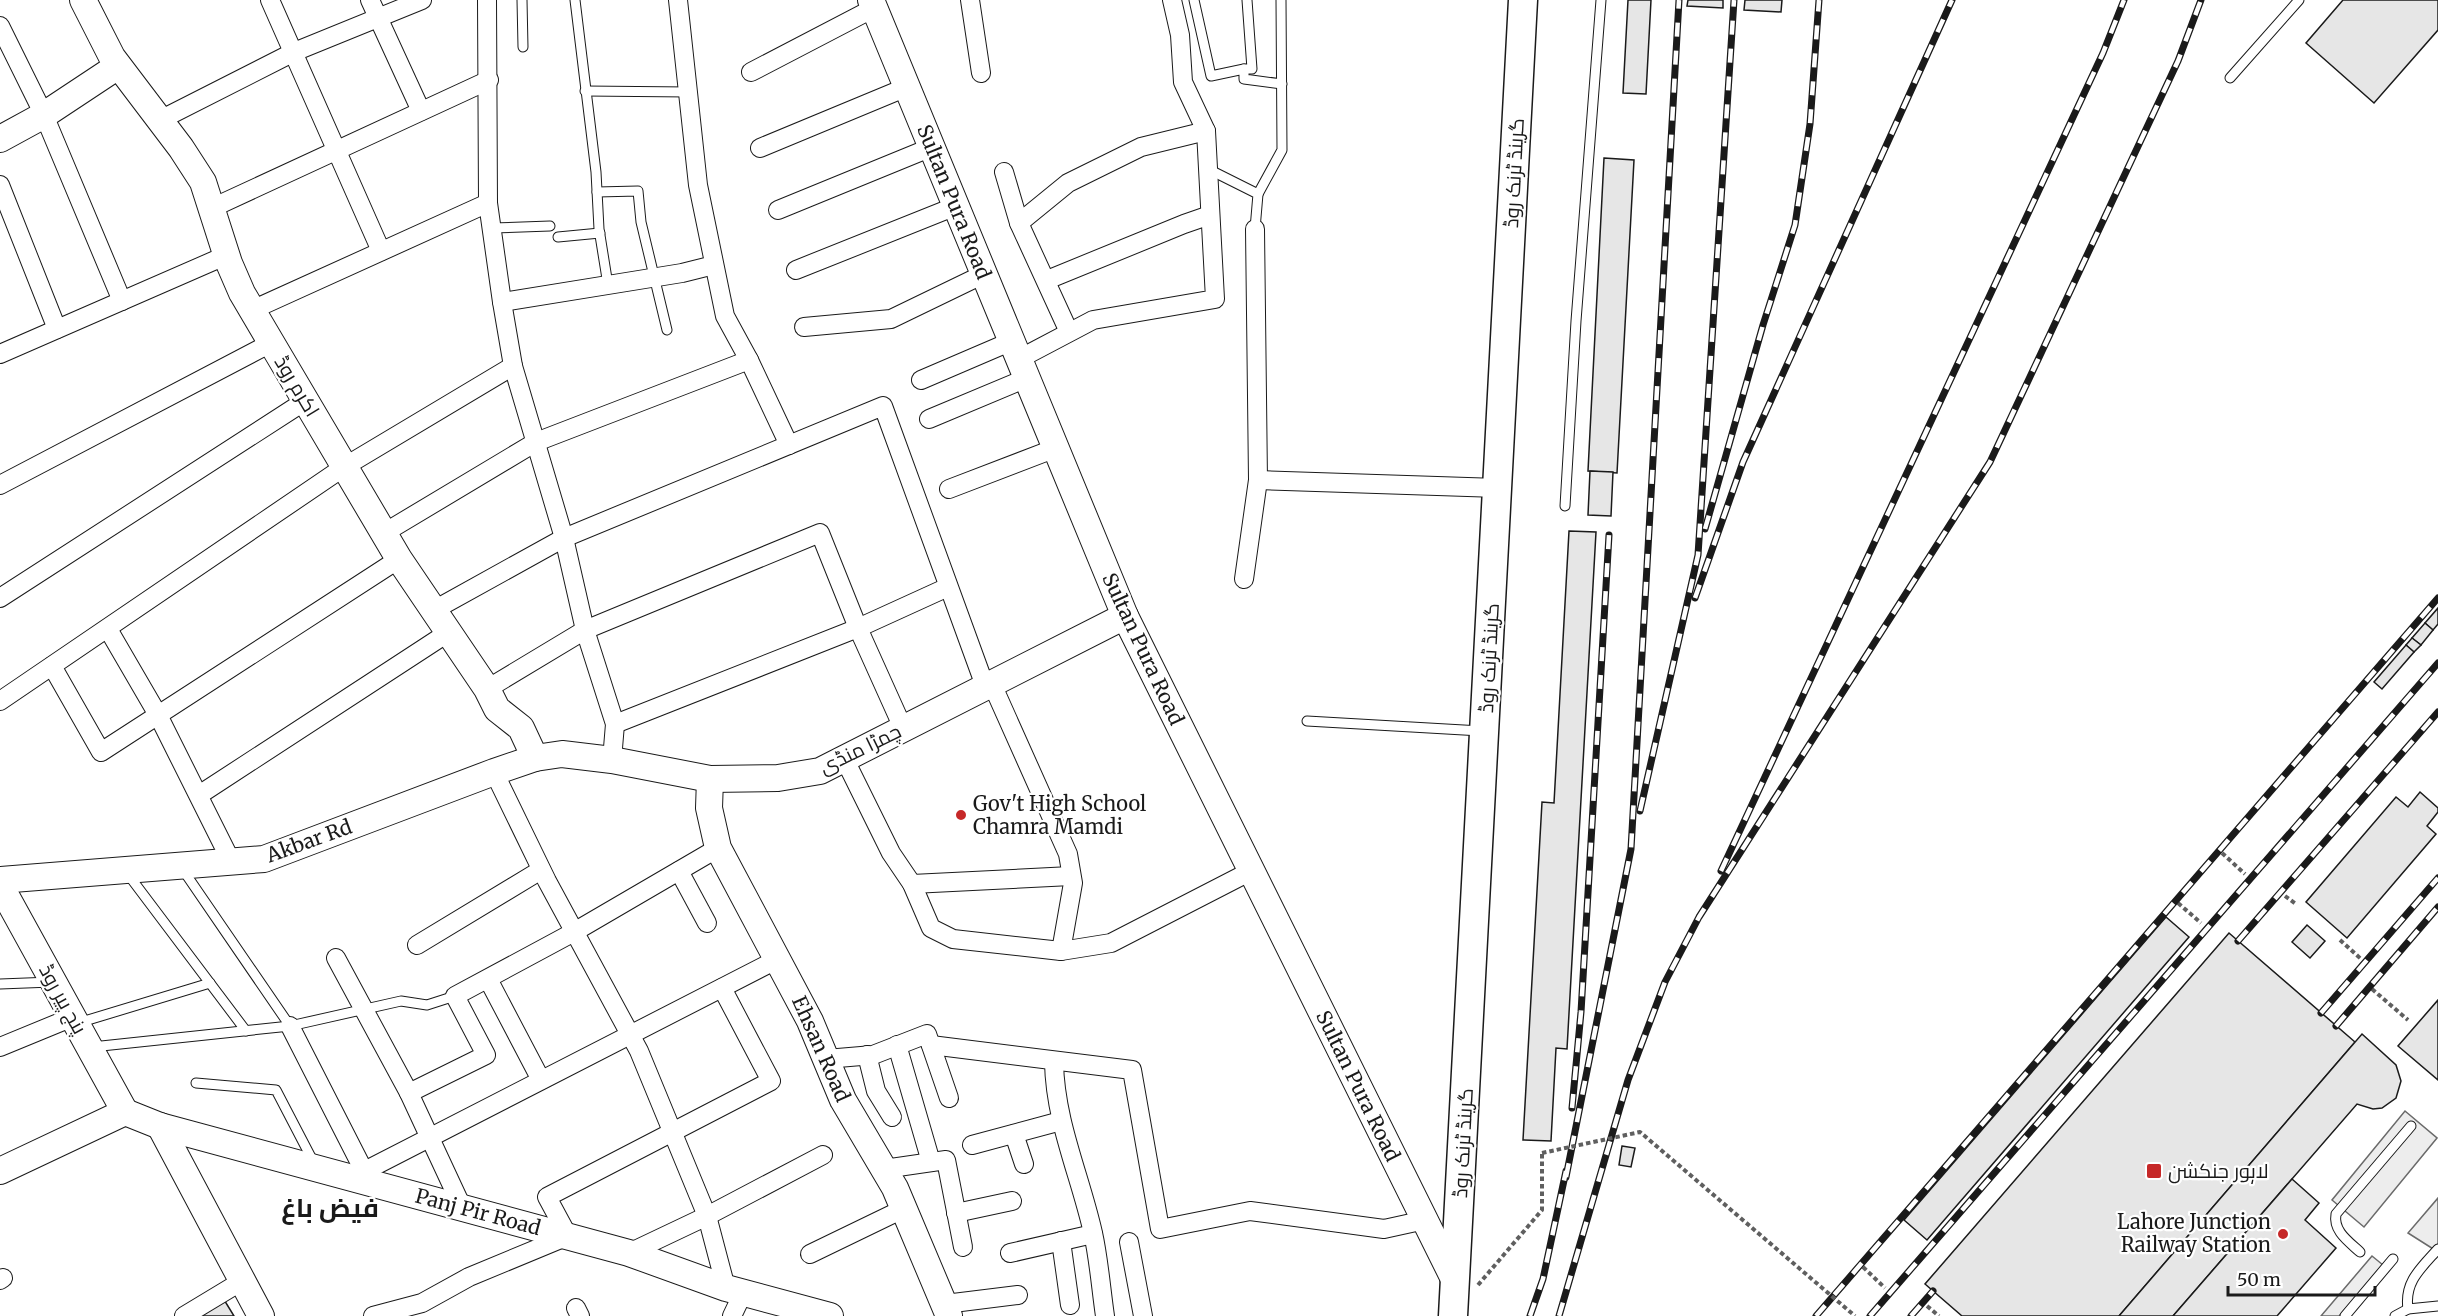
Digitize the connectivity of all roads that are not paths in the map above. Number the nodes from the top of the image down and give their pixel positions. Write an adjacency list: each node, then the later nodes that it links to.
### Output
1 (83, 0): 22 (main road, اکرم روڈ)
2 (270, 0): 21 (street)
3 (370, 0): 18 (street)
4 (422, 0): 18 (street)
5 (487, 0): 27 (street)
6 (522, 0): 20 (lane)
7 (575, 0): 30 (lane)
8 (678, 0): 31 (street)
9 (970, 0): 25 (street)
10 (1172, 0): 35 (street)
11 (1194, 0): 23 (lane)
12 (1247, 0): 23 (lane)
13 (1281, 0): 28 (lane)
14 (1523, 0): 85 (main road, گرینڈ ٹرنک روڈ)
15 (1601, 0): 87 (lane)
16 (2299, 0): 26 (lane)
17 (873, 4): 24 (street); 29 (main road, Sultan Pura Road)
18 (378, 18): 21 (street); 32 (street)
19 (0, 26): 33 (street)
20 (523, 47)
21 (294, 52): 34 (street); 39 (street)
22 (118, 66): 33 (main road); 34 (main road, اکرم روڈ)
23 (1244, 69): 28 (lane)
24 (751, 72)
25 (981, 72)
26 (2230, 78)
27 (489, 80): 32 (street); 45 (street)
28 (1282, 84): 44 (lane)
29 (907, 87): 37 (main road, Sultan Pura Road); 38 (street)
30 (585, 91): 31 (lane); 43 (lane)
31 (689, 92): 58 (street)
32 (421, 111): 39 (street)
33 (44, 115): 36 (main road); 64 (street)
34 (160, 120): 47 (main road, اکرم روڈ)
35 (1206, 131): 40 (street); 50 (street)
36 (0, 139)
37 (932, 147): 46 (main road, Sultan Pura Road); 48 (street)
38 (760, 148)
39 (336, 150): 47 (street); 56 (street)
40 (1208, 169): 44 (lane); 49 (street)
41 (1004, 172): 50 (street)
42 (0, 184): 68 (street)
43 (597, 192): 54 (lane); 61 (lane)
44 (1258, 194): 53 (lane)
45 (488, 203): 52 (street); 56 (street)
46 (956, 206): 59 (street); 60 (main road, Sultan Pura Road)
47 (212, 208): 57 (main road, اکرم روڈ)
48 (778, 210)
49 (1210, 216): 62 (street); 70 (street)
50 (1019, 222): 62 (street)
51 (550, 226): 52 (lane)
52 (492, 228): 65 (street)
53 (1256, 229): 83 (street)
54 (600, 233): 55 (lane); 63 (lane)
55 (558, 237)
56 (381, 251): 66 (street)
57 (227, 255): 64 (street); 66 (main road, اکرم روڈ)
58 (714, 265): 61 (street); 73 (street)
59 (796, 270)
60 (984, 274): 67 (street); 74 (main road, Sultan Pura Road)
61 (654, 278): 63 (street); 69 (lane)
62 (1047, 280): 70 (street)
63 (608, 285): 65 (street)
64 (122, 301): 68 (street)
65 (502, 302): 75 (street)
66 (252, 310): 71 (main road, اکرم روڈ)
67 (804, 327)
68 (57, 329): 72 (street)
69 (668, 330)
70 (1069, 332): 74 (street)
71 (271, 343): 77 (main road, اکرم روڈ); 84 (street)
72 (0, 354)
73 (749, 360): 79 (street); 80 (street)
74 (1019, 360): 76 (street); 78 (street); 81 (main road, Sultan Pura Road)
75 (513, 366): 79 (street); 82 (street)
76 (921, 380)
77 (305, 401): 82 (main road, اکرم روڈ); 93 (street)
78 (929, 419)
79 (536, 442): 88 (street); 89 (street)
80 (789, 445): 89 (street); 92 (street)
81 (1056, 448): 86 (street); 95 (main road, Sultan Pura Road)
82 (344, 466): 88 (main road, اکرم روڈ); 97 (street)
83 (1258, 480): 85 (street); 91 (street)
84 (0, 485)
85 (1498, 488): 108 (main road, گرینڈ ٹرنک روڈ)
86 (950, 489)
87 (1565, 506)
88 (384, 533): 90 (main road, اکرم روڈ)
89 (564, 538): 94 (street); 98 (street)
90 (399, 559): 94 (main road, اکرم روڈ); 104 (street)
91 (1244, 579)
92 (948, 588): 96 (street); 101 (street)
93 (2, 592)
94 (434, 610): 99 (main road, اکرم روڈ)
95 (1125, 616): 101 (main road, چمڑا منڈی); 121 (main road, Sultan Pura Road)
96 (858, 628): 98 (street); 106 (street); 107 (street)
97 (108, 629): 100 (street); 104 (street)
98 (585, 630): 102 (street); 106 (street)
99 (449, 632): 102 (main road, اکرم روڈ); 114 (street)
100 (52, 666): 103 (street); 104 (street)
101 (988, 685): 107 (main road, چمڑا منڈی); 122 (street)
102 (487, 689): 109 (main road, اکرم روڈ)
103 (0, 701)
104 (158, 715): 114 (street)
105 (1307, 721): 108 (lane)
106 (615, 724): 111 (street)
107 (903, 728): 110 (main road, چمڑا منڈی)
108 (1485, 731): 188 (main road, گرینڈ ٹرنک روڈ)
109 (535, 758): 111 (main road, چمڑا منڈی); 112 (main road, Akbar Rd)
110 (844, 758): 113 (main road, چمڑا منڈی); 124 (street)
111 (612, 759): 113 (main road, چمڑا منڈی)
112 (494, 772): 116 (main road, Akbar Rd); 119 (street)
113 (710, 779): 115 (main road, Ehsan Road)
114 (199, 795): 116 (street)
115 (718, 848): 120 (street); 131 (main road, Ehsan Road)
116 (231, 861): 117 (main road, Akbar Rd)
117 (180, 865): 118 (main road, Akbar Rd); 140 (lane)
118 (125, 870): 123 (main road, Akbar Rd); 134 (lane)
119 (541, 870): 127 (street); 128 (street)
120 (679, 871): 126 (street); 127 (street)
121 (1251, 871): 129 (street); 175 (main road, Sultan Pura Road)
122 (1071, 876): 124 (street); 129 (street)
123 (0, 880)
124 (912, 884): 129 (street)
125 (0, 885): 133 (main road, پنج پیر روڈ)
126 (706, 922)
127 (574, 932): 132 (street); 142 (street)
128 (417, 945)
129 (1061, 951)
130 (336, 958): 138 (street)
131 (778, 959): 136 (street); 148 (main road, Ehsan Road)
132 (488, 979): 137 (street); 150 (street)
133 (54, 982): 135 (lane); 139 (main road, پنج پیر روڈ)
134 (210, 983): 139 (lane); 141 (lane)
135 (0, 984)
136 (722, 988): 142 (street); 159 (street)
137 (455, 996): 138 (lane); 152 (street)
138 (365, 1009): 140 (lane); 152 (street)
139 (74, 1020): 145 (street); 146 (main road, پنج پیر روڈ)
140 (290, 1026): 141 (lane); 169 (street)
141 (246, 1031): 146 (lane)
142 (630, 1035): 150 (street); 159 (street)
143 (897, 1045): 144 (street); 147 (street); 164 (street)
144 (931, 1045): 149 (street); 153 (street)
145 (0, 1047)
146 (90, 1048): 154 (main road, پنج پیر روڈ)
147 (867, 1055): 148 (street); 155 (street)
148 (826, 1059): 167 (main road, Ehsan Road)
149 (1054, 1062): 156 (street); 175 (street)
150 (541, 1080): 161 (street)
151 (196, 1083): 166 (lane)
152 (409, 1093): 161 (street)
153 (949, 1098)
154 (125, 1113): 157 (main road, Panj Pir Road); 168 (main road)
155 (892, 1117)
156 (1061, 1121): 160 (street); 176 (street)
157 (160, 1126): 166 (main road, Panj Pir Road); 187 (main road)
158 (2410, 1126): 182 (lane)
159 (672, 1132): 174 (street); 177 (street)
160 (1014, 1134): 162 (street); 165 (street)
161 (430, 1137): 169 (street); 171 (street)
162 (972, 1145)
163 (823, 1155): 174 (street)
164 (930, 1162): 167 (street); 173 (street)
165 (1024, 1164)
166 (316, 1168): 169 (main road, Panj Pir Road)
167 (884, 1169): 172 (main road, Ehsan Road)
168 (0, 1171)
169 (358, 1174): 171 (main road, Panj Pir Road)
170 (1012, 1201): 173 (street)
171 (462, 1207): 177 (main road, Panj Pir Road)
172 (903, 1209): 185 (street); 194 (main road, Ehsan Road)
173 (956, 1213): 180 (street)
174 (707, 1216): 183 (street); 190 (street)
175 (1425, 1220): 188 (main road, Sultan Pura Road)
176 (1093, 1234): 178 (street); 200 (street)
177 (568, 1236): 183 (main road, Panj Pir Road); 198 (street)
178 (1061, 1241): 184 (street); 191 (street)
179 (1129, 1242): 201 (street)
180 (963, 1247)
181 (2438, 1249): 193 (lane)
182 (2360, 1252)
183 (629, 1253): 190 (main road, Panj Pir Road)
184 (1010, 1253)
185 (810, 1254)
186 (2393, 1259): 202 (lane)
187 (242, 1281): 196 (street); 197 (main road)
188 (1455, 1281): 195 (main road, گرینڈ ٹرنک روڈ)
189 (1018, 1295): 194 (street)
190 (735, 1305): 199 (main road, Panj Pir Road)
191 (1070, 1305)
192 (2438, 1306): 193 (lane)
193 (2408, 1309): 203 (lane)
194 (947, 1310)
195 (1453, 1315)
196 (184, 1316)
197 (261, 1316)
198 (373, 1316)
199 (830, 1316)
200 (1105, 1316)
201 (1143, 1316)
202 (2345, 1316)
203 (2395, 1316)

